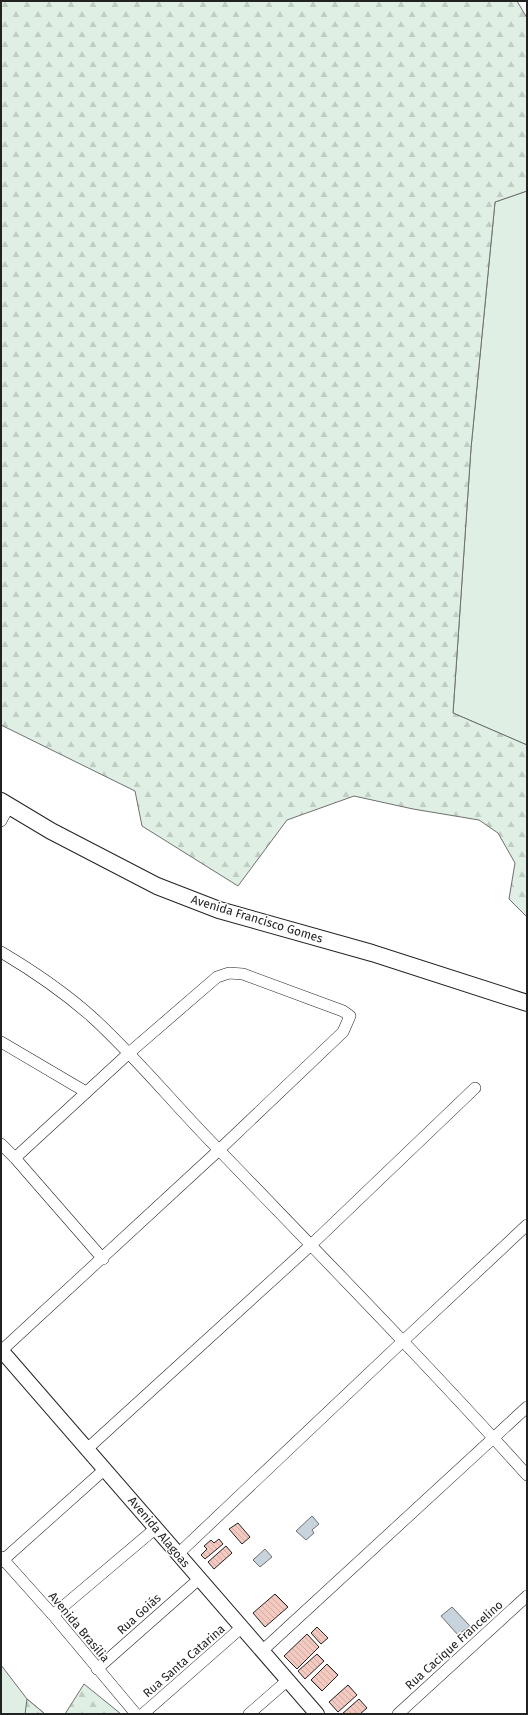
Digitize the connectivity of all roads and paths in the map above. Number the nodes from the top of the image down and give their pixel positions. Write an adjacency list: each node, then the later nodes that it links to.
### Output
1 (5, 804): 2 (street); 4 (main road, Avenida Francisco Gomes)
2 (1, 822)
3 (1, 952): 6 (street)
4 (527, 1003)
5 (1, 1042): 8 (street)
6 (129, 1053): 8 (street); 10 (street); 10 (street)
7 (475, 1088): 13 (street)
8 (86, 1092): 11 (street)
9 (1, 1144): 11 (street)
10 (219, 1150): 13 (street); 14 (street)
11 (15, 1158): 14 (street)
12 (527, 1226): 15 (street)
13 (311, 1245): 15 (street); 19 (street)
14 (103, 1259): 16 (street)
15 (402, 1342): 18 (street); 23 (street)
16 (1, 1351): 19 (street, Avenida Alagoas)
17 (527, 1408): 18 (street)
18 (493, 1438): 21 (street); 29 (street)
19 (87, 1449): 20 (street, Avenida Alagoas)
20 (105, 1469): 22 (street, Avenida Alagoas); 24 (street)
21 (527, 1475)
22 (156, 1528): 23 (street, Avenida Alagoas); 27 (street)
23 (178, 1554): 25 (street, Avenida Alagoas)
24 (2, 1560): 27 (street, Avenida Brasília)
25 (199, 1579): 28 (street, Avenida Alagoas); 30 (street, Rua Goiás)
26 (527, 1596): 36 (street, Rua Cacique Francelino)
27 (53, 1615): 30 (street, Avenida Brasília)
28 (242, 1627): 29 (street, Avenida Alagoas); 33 (street, Rua Santa Catarina)
29 (262, 1651): 31 (street, Avenida Alagoas)
30 (97, 1669): 32 (street, Avenida Brasília)
31 (288, 1680): 34 (street); 35 (street, Avenida Alagoas)
32 (136, 1714)
33 (143, 1714)
34 (248, 1714)
35 (317, 1714)
36 (398, 1714)

